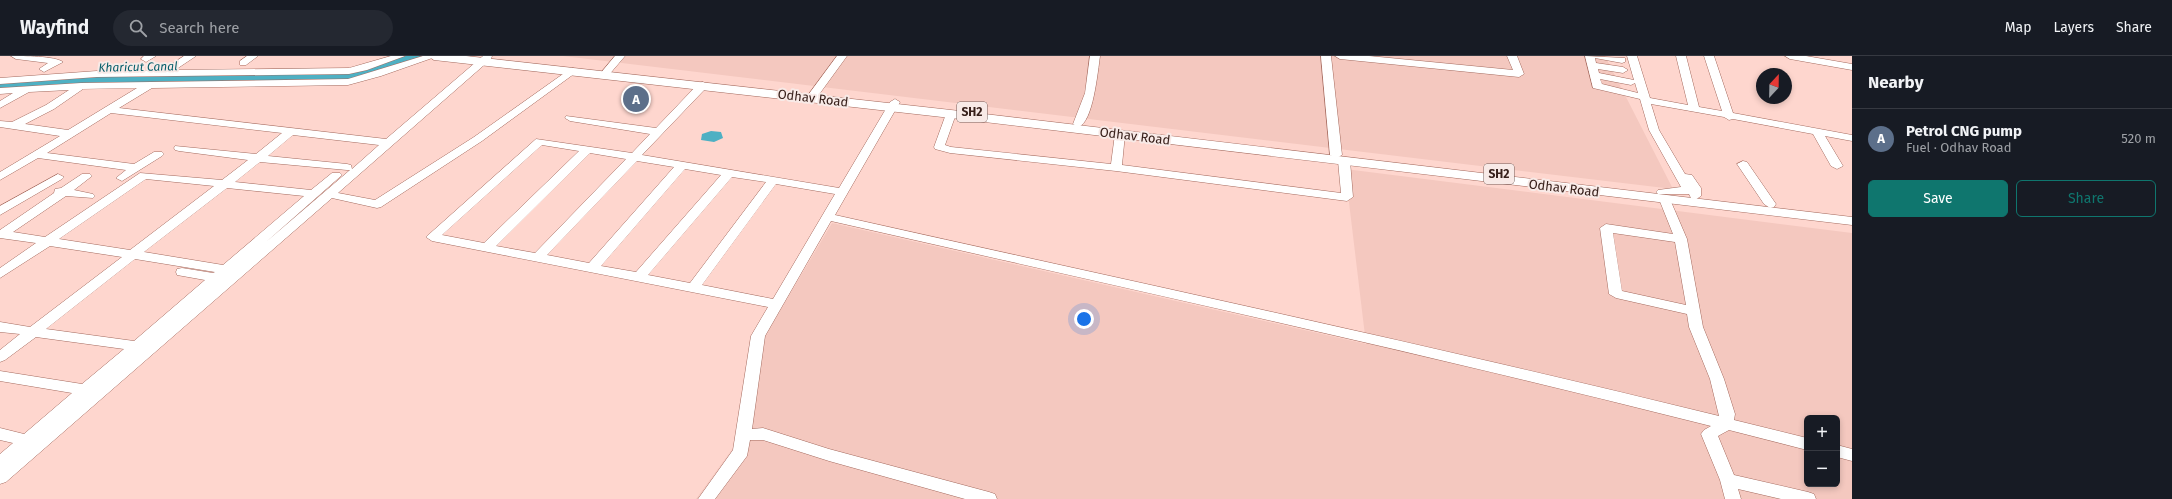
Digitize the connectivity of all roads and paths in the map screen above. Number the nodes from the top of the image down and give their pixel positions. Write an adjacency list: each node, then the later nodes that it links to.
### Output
1 (16, 56): 21 (street)
2 (191, 56): 26 (street)
3 (253, 56): 23 (street)
4 (400, 56): 32 (street)
5 (433, 56): 20 (main road, Odhav Road / SH2); 34 (street)
6 (615, 56): 31 (street)
7 (620, 56): 31 (street)
8 (842, 56): 39 (street)
9 (1095, 56): 49 (street)
10 (1326, 56): 64 (street)
11 (1340, 56): 27 (street)
12 (1429, 56): 27 (street)
13 (1512, 56): 27 (street)
14 (1597, 56): 22 (street)
15 (1638, 56): 40 (street)
16 (1681, 56): 43 (street)
17 (1709, 56): 46 (street)
18 (1790, 56): 28 (street)
19 (1838, 56): 28 (street)
20 (481, 58): 30 (main road, Odhav Road / SH2); 31 (main road, Odhav Road / SH2); 57 (street)
21 (37, 59): 24 (street); 29 (street)
22 (1626, 62): 25 (street); 40 (street)
23 (243, 63)
24 (25, 65)
25 (1592, 65): 33 (street); 40 (street)
26 (176, 66)
27 (1432, 66)
28 (1850, 68)
29 (44, 69)
30 (573, 71): 31 (main road, Odhav Road / SH2); 83 (street)
31 (604, 71): 35 (main road, Odhav Road / SH2); 39 (main road, Odhav Road / SH2)
32 (0, 81)
33 (1630, 82)
34 (149, 85): 36 (street); 44 (street)
35 (703, 85): 39 (main road, Odhav Road / SH2); 52 (street)
36 (81, 86): 37 (street); 50 (street)
37 (28, 89): 38 (street); 41 (street)
38 (0, 91)
39 (813, 96): 42 (main road, Odhav Road / SH2)
40 (1648, 99): 43 (street); 81 (street)
41 (0, 105)
42 (894, 105): 45 (main road, Odhav Road / SH2); 49 (main road, Odhav Road / SH2); 80 (street)
43 (1694, 109): 46 (street)
44 (110, 110): 51 (street); 54 (street)
45 (951, 114): 55 (main road, Odhav Road / SH2); 70 (street)
46 (1729, 117): 53 (street)
47 (570, 118): 52 (street)
48 (0, 124): 50 (street)
49 (1078, 124): 64 (main road, Odhav Road / SH2)
50 (15, 126): 54 (street)
51 (290, 132): 57 (street); 62 (street)
52 (658, 132): 63 (street)
53 (1817, 132): 56 (street); 67 (street)
54 (72, 134): 61 (street)
55 (1120, 134): 64 (main road, Odhav Road / SH2); 70 (street)
56 (1852, 138)
57 (383, 142): 68 (street); 83 (street)
58 (179, 148): 62 (street)
59 (586, 150): 63 (street); 94 (street); 94 (street)
60 (158, 154): 69 (street)
61 (37, 155): 69 (street); 73 (street)
62 (258, 158): 68 (street); 77 (street)
63 (633, 158): 66 (street); 96 (street)
64 (1340, 158): 70 (street); 85 (main road, Odhav Road / SH2)
65 (1743, 164): 86 (street)
66 (682, 166): 71 (street); 97 (street)
67 (1837, 166)
68 (347, 167): 82 (street)
69 (136, 168): 75 (street)
70 (1116, 168)
71 (728, 174): 76 (street); 100 (street)
72 (86, 176): 79 (street)
73 (0, 177)
74 (58, 177): 78 (street)
75 (122, 178)
76 (773, 181): 80 (street); 101 (street)
77 (225, 184): 82 (street); 93 (street); 95 (street)
78 (35, 187): 79 (street); 87 (street)
79 (64, 192): 84 (street); 91 (street)
80 (843, 192): 89 (street)
81 (1695, 193): 85 (main road, SH2); 85 (street); 86 (main road, SH2); 90 (main road, SH2)
82 (314, 194): 99 (street)
83 (328, 194): 99 (street)
84 (89, 196)
85 (1663, 196): 92 (street)
86 (1770, 204): 88 (main road, SH2)
87 (0, 211)
88 (1852, 214)
89 (828, 217): 102 (street); 110 (street)
90 (1852, 221)
91 (1, 236): 93 (street)
92 (1681, 239): 103 (street); 103 (street)
93 (44, 244): 95 (street); 98 (street)
94 (486, 248): 96 (street)
95 (127, 258): 99 (street); 105 (street)
96 (538, 258): 97 (street)
97 (592, 268): 100 (street)
98 (0, 274)
99 (224, 276): 106 (street); 118 (street)
100 (639, 277): 101 (street)
101 (693, 288): 102 (street)
102 (777, 304): 112 (street)
103 (1693, 311): 110 (street)
104 (0, 327): 105 (street)
105 (32, 332): 106 (street); 107 (street)
106 (137, 346): 109 (street)
107 (0, 358)
108 (0, 376): 109 (street)
109 (85, 390): 113 (street)
110 (1725, 425): 114 (street); 119 (street)
111 (0, 434): 113 (street)
112 (744, 435): 120 (street); 121 (street)
113 (27, 440): 117 (street)
114 (1804, 443)
115 (1840, 452): 116 (street)
116 (1852, 455)
117 (0, 462)
118 (0, 478)
119 (1728, 480): 122 (street); 123 (street)
120 (706, 499)
121 (989, 499)
122 (1733, 499)
123 (1808, 499)

